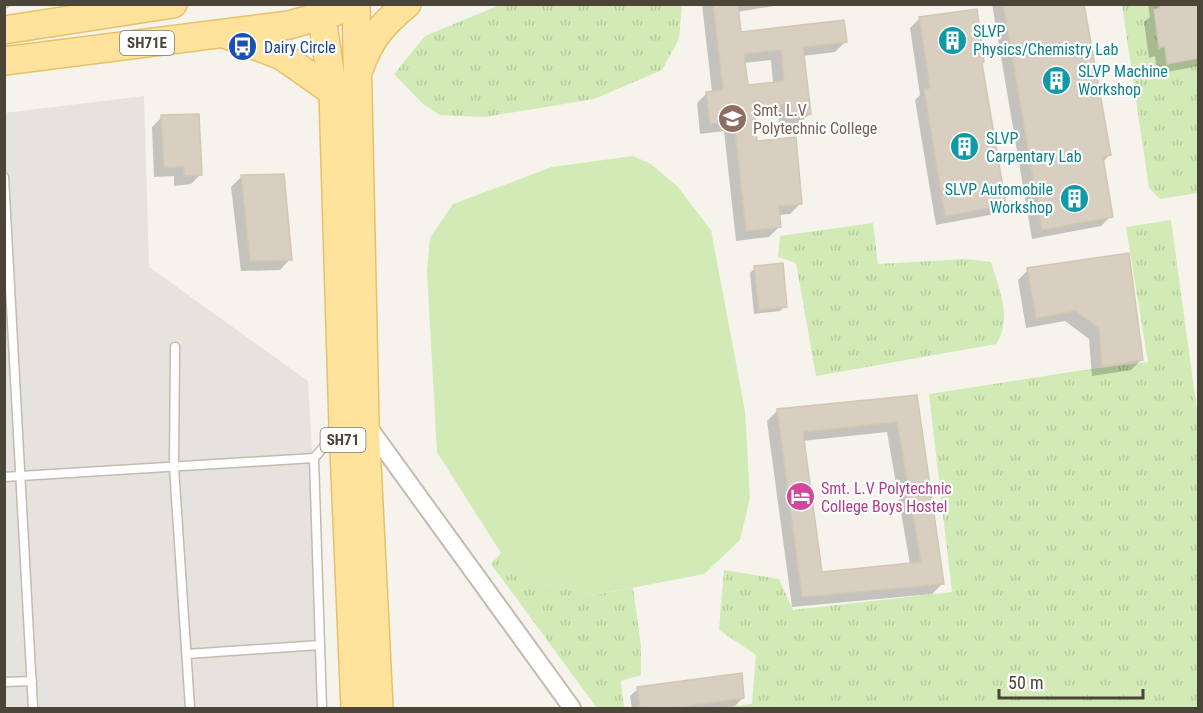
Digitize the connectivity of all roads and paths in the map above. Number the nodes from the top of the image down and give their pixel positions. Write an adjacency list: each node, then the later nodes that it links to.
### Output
1 (173, 4): 5 (main road, SH71E)
2 (407, 4): 8 (main road)
3 (358, 5): 4 (main road, SH71E); 8 (main road, SH71)
4 (320, 11): 6 (main road, SH71E); 9 (main road, SH71)
5 (4, 30)
6 (222, 33): 7 (main road, SH71E); 9 (main road)
7 (4, 61)
8 (357, 75): 12 (main road, SH71)
9 (333, 93): 12 (main road, SH71)
10 (4, 177): 15 (lane)
11 (175, 347): 14 (lane)
12 (354, 425): 13 (lane); 24 (main road, SH71); 25 (main road, SH71); 26 (street)
13 (314, 458): 14 (lane); 17 (lane)
14 (174, 467): 15 (lane); 18 (lane)
15 (20, 476): 16 (lane); 19 (lane)
16 (4, 477)
17 (320, 645): 18 (lane); 23 (lane)
18 (187, 654): 22 (lane)
19 (32, 681): 20 (lane); 21 (lane)
20 (4, 682)
21 (33, 708)
22 (190, 708)
23 (322, 708)
24 (355, 708)
25 (379, 708)
26 (572, 708)

